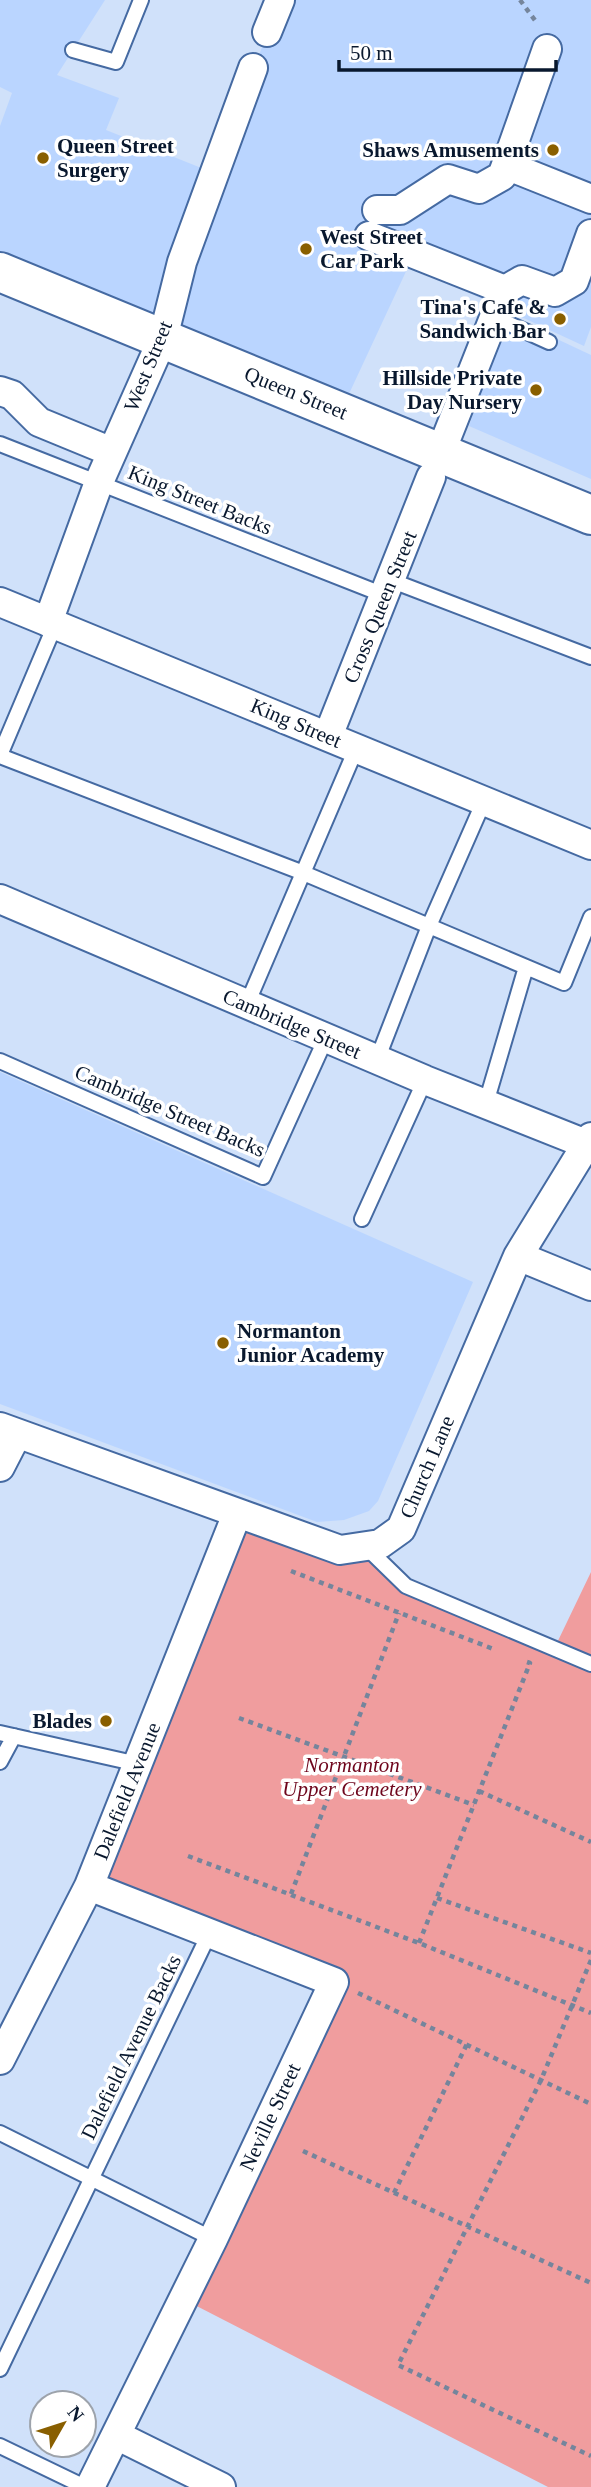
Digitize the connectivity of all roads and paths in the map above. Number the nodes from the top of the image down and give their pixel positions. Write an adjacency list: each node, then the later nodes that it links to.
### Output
1 (141, 0): 5 (lane)
2 (280, 0): 3 (street)
3 (267, 32)
4 (547, 49): 7 (street)
5 (73, 50)
6 (253, 68): 12 (street, West Street)
7 (506, 165): 8 (street); 11 (street)
8 (591, 199)
9 (591, 234): 11 (street)
10 (0, 272): 12 (street, Queen Street)
11 (499, 306): 13 (lane); 17 (street, Cross Queen Street)
12 (163, 338): 16 (street, West Street); 17 (street, Queen Street)
13 (549, 342)
14 (0, 391): 16 (street)
15 (0, 444): 18 (lane, King Street Backs)
16 (112, 452): 18 (street, West Street)
17 (436, 466): 19 (street, Queen Street); 20 (street, Cross Queen Street)
18 (99, 482): 20 (lane, King Street Backs); 22 (street, West Street)
19 (591, 515)
20 (387, 588): 23 (lane, King Street Backs); 24 (street, Cross Queen Street)
21 (0, 602): 22 (street, King Street)
22 (52, 623): 24 (street, King Street); 26 (lane)
23 (591, 657)
24 (328, 736): 25 (street, King Street)
25 (356, 749): 27 (street, King Street); 29 (lane)
26 (0, 755): 29 (lane)
27 (484, 801): 28 (street, King Street); 32 (lane)
28 (591, 845)
29 (301, 872): 32 (lane); 34 (lane)
30 (0, 899): 34 (street, Cambridge Street)
31 (591, 917): 33 (lane)
32 (429, 926): 33 (lane); 36 (lane)
33 (526, 967): 39 (lane)
34 (247, 1004): 35 (street, Cambridge Street)
35 (326, 1038): 36 (street, Cambridge Street); 37 (lane, Cambridge Street Backs)
36 (377, 1060): 38 (street, Cambridge Street)
37 (0, 1061)
38 (425, 1080): 39 (street, Cambridge Street); 41 (lane)
39 (486, 1103): 40 (street, Cambridge Street)
40 (588, 1140): 42 (street, Church Lane)
41 (362, 1219)
42 (517, 1256): 43 (street); 47 (street, Church Lane)
43 (591, 1286)
44 (9, 1431): 45 (street); 46 (street, Church Lane)
45 (0, 1467)
46 (237, 1514): 47 (street, Church Lane); 57 (street, Dalefield Avenue)
47 (367, 1548): 52 (lane)
48 (291, 1571): 49 (path)
49 (399, 1613): 50 (path); 55 (path)
50 (503, 1653)
51 (517, 1658): 58 (path)
52 (591, 1664)
53 (239, 1718): 55 (path)
54 (7, 1735): 56 (lane); 57 (lane)
55 (344, 1757): 59 (path); 63 (path)
56 (0, 1762)
57 (138, 1764): 62 (street, Dalefield Avenue)
58 (479, 1791): 59 (path); 60 (path)
59 (474, 1805): 64 (path)
60 (591, 1842)
61 (188, 1856): 63 (path)
62 (89, 1886): 65 (street); 73 (street, Dalefield Avenue)
63 (291, 1894): 66 (path)
64 (437, 1898): 66 (path); 67 (path)
65 (210, 1932): 69 (street); 78 (lane, Dalefield Avenue Backs)
66 (419, 1943): 70 (path)
67 (591, 1953)
68 (591, 1960): 70 (path)
69 (334, 1982): 72 (path); 81 (street, Neville Street)
70 (573, 2007): 71 (path); 74 (path)
71 (591, 2013)
72 (467, 2045): 74 (path); 79 (path)
73 (0, 2060)
74 (541, 2080): 75 (path); 80 (path)
75 (591, 2104)
76 (0, 2133): 78 (lane)
77 (303, 2151): 79 (path)
78 (91, 2180): 81 (lane); 83 (lane, Dalefield Avenue Backs)
79 (394, 2193): 80 (path)
80 (466, 2225): 82 (path); 86 (path)
81 (213, 2239): 84 (street, Neville Street)
82 (591, 2283)
83 (0, 2369)
84 (116, 2435): 87 (street, Neville Street); 88 (street)
85 (0, 2446): 87 (lane)
86 (591, 2456)
87 (88, 2487)
88 (221, 2487)

